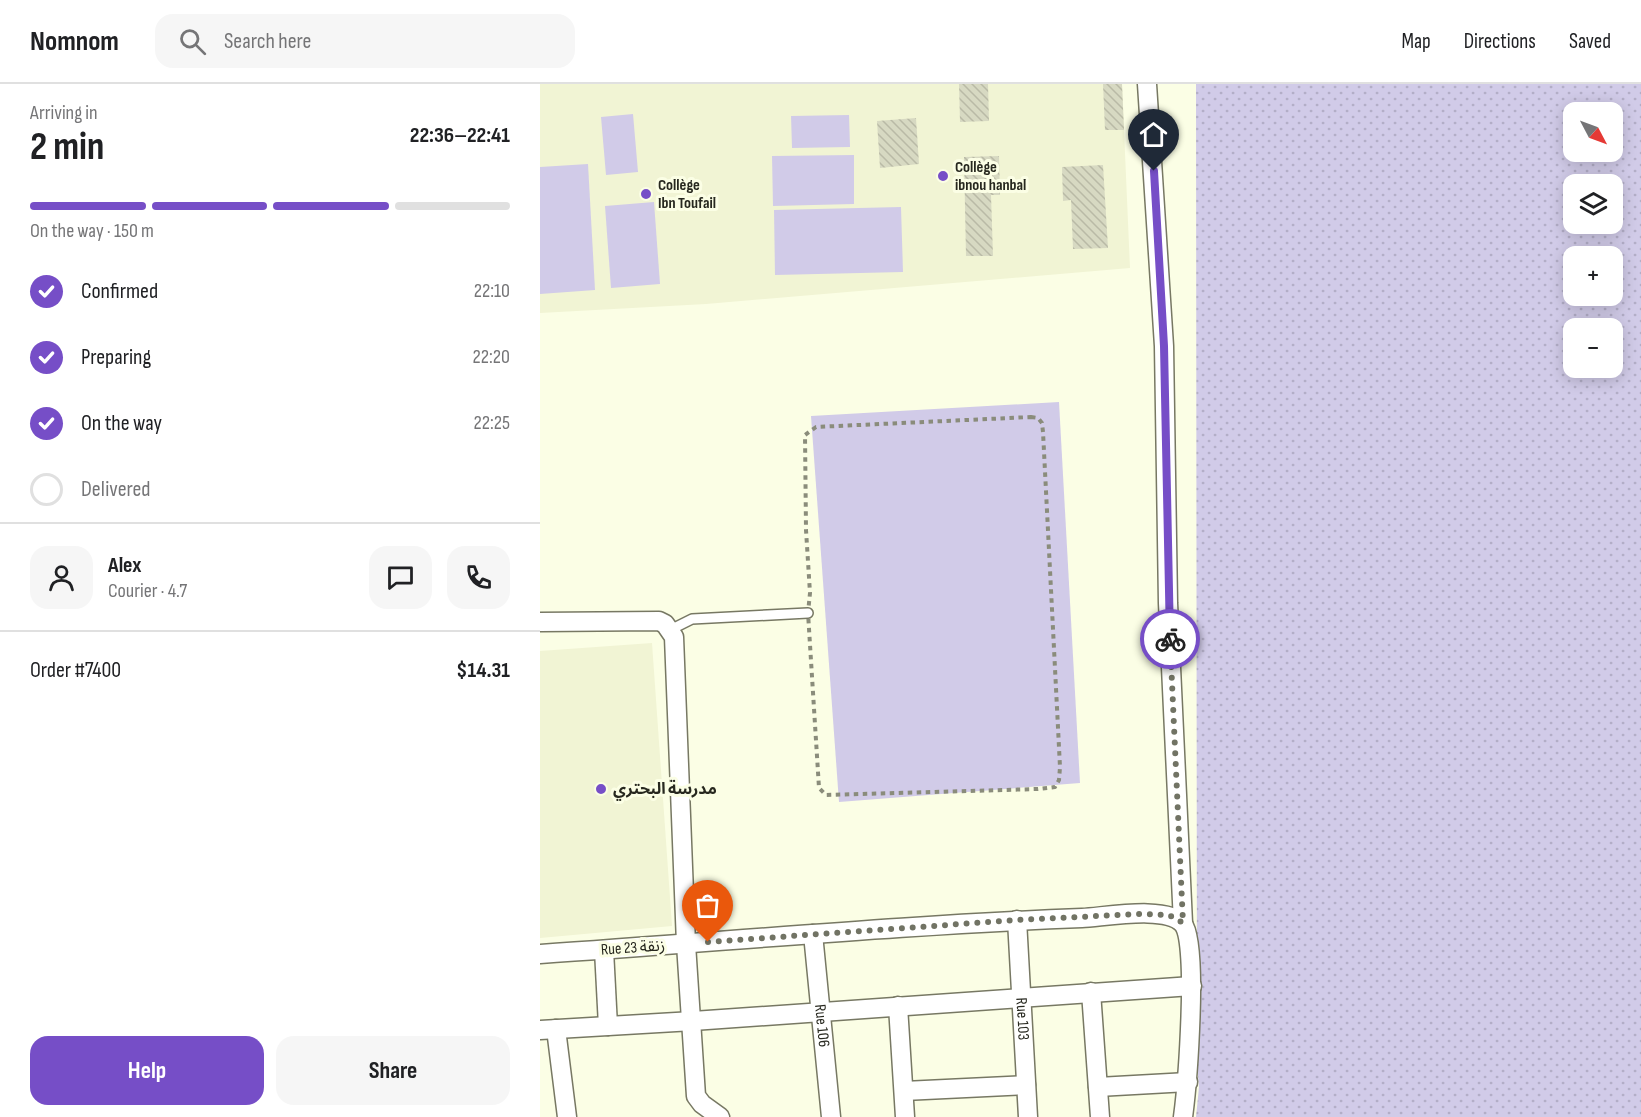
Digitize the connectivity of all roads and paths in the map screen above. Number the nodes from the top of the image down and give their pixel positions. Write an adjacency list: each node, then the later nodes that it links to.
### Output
1 (1147, 84): 6 (street)
2 (808, 613): 2 (path); 4 (lane)
3 (540, 622): 4 (street)
4 (670, 630): 8 (street)
5 (1017, 920): 6 (street, Rue 23 زنقة); 7 (street, Rue 23 زنقة); 13 (street, Rue 103)
6 (1183, 923): 11 (street)
7 (813, 934): 8 (street, Rue 23 زنقة); 15 (street, Rue 106)
8 (687, 944): 9 (street, Rue 23 زنقة); 16 (street)
9 (604, 950): 10 (street, Rue 23 زنقة); 17 (street)
10 (540, 954)
11 (1192, 986): 12 (street); 19 (street)
12 (1091, 992): 13 (street); 21 (street)
13 (1021, 997): 14 (street); 20 (street, Rue 103)
14 (898, 1006): 15 (street); 22 (street)
15 (820, 1011): 16 (street); 25 (street, Rue 106)
16 (693, 1021): 17 (street); 24 (street)
17 (608, 1026): 18 (street)
18 (548, 1029): 23 (street)
19 (1188, 1082): 21 (street); 29 (street)
20 (1026, 1085): 22 (street); 27 (street, Rue 103)
21 (1098, 1087): 28 (street)
22 (904, 1091): 26 (street)
23 (567, 1117)
24 (720, 1117)
25 (831, 1117)
26 (905, 1117)
27 (1028, 1117)
28 (1100, 1117)
29 (1183, 1117)

